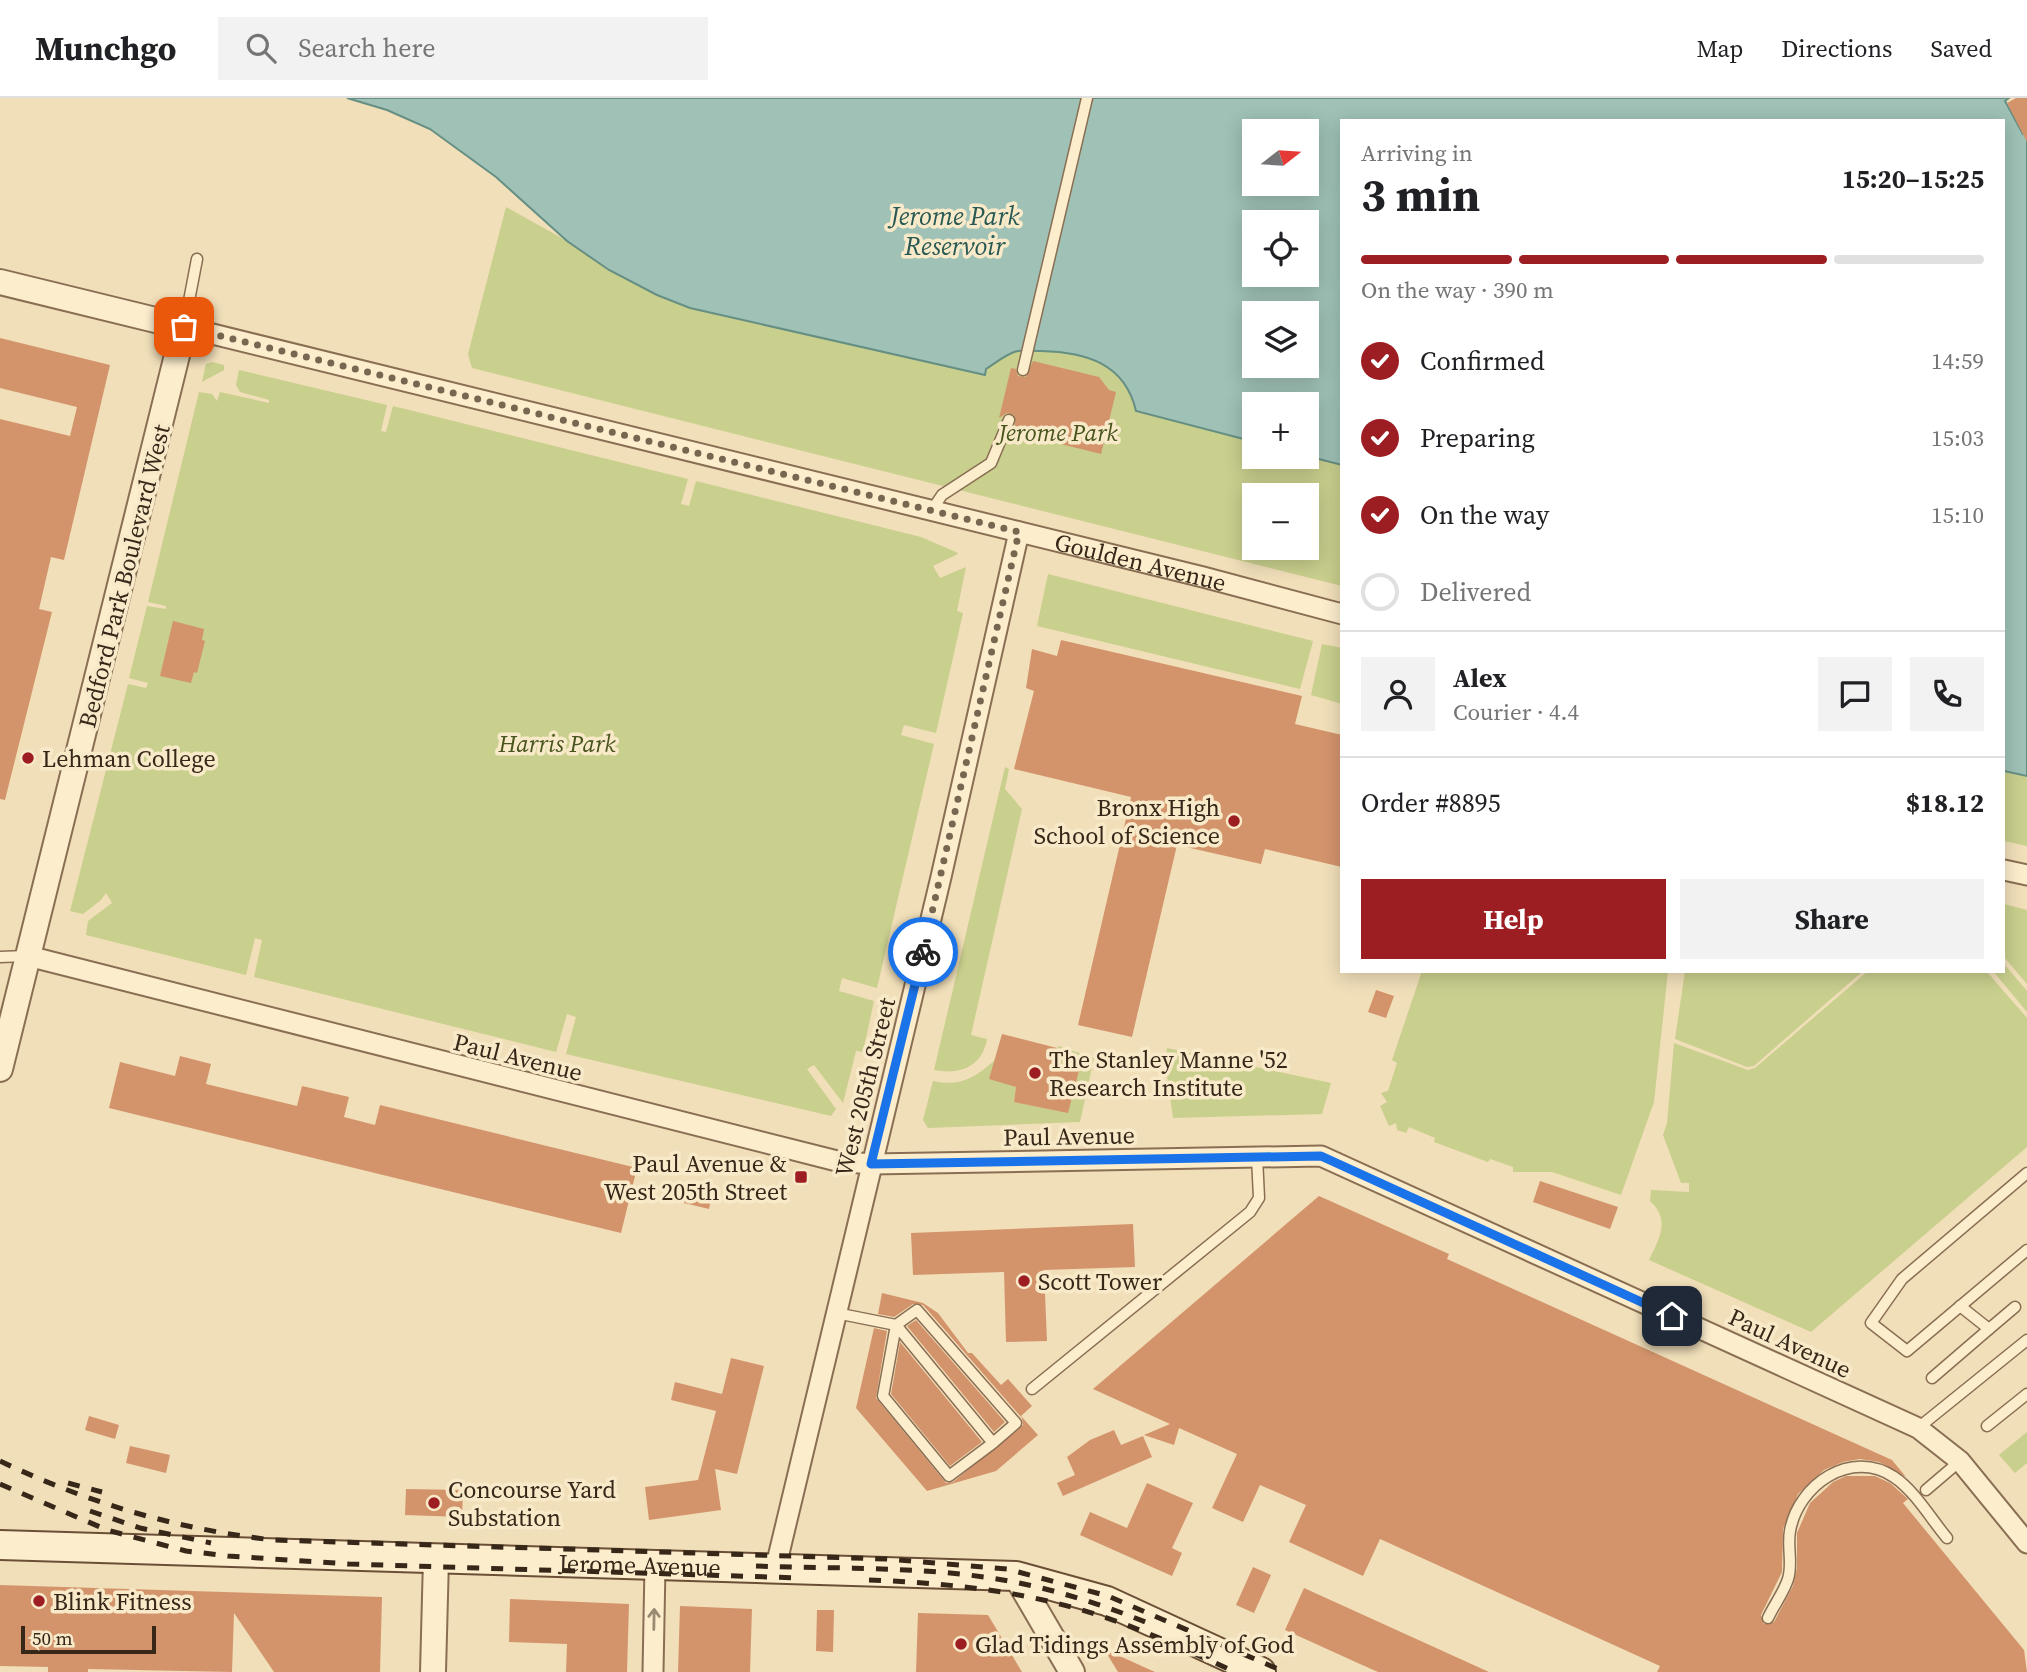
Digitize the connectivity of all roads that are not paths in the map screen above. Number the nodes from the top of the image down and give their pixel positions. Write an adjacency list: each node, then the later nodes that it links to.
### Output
1 (1087, 98): 5 (lane)
2 (197, 259): 4 (lane)
3 (0, 282): 4 (street, Goulden Avenue)
4 (184, 327): 7 (street, Goulden Avenue); 12 (street, Bedford Park Boulevard West)
5 (1023, 370)
6 (1009, 420): 7 (lane)
7 (932, 510): 8 (street, Goulden Avenue)
8 (1019, 532): 9 (street, Goulden Avenue); 16 (street, West 205th Street)
9 (1340, 613)
10 (2005, 870): 11 (street)
11 (2027, 875)
12 (28, 956): 13 (lane); 14 (street, Bedford Park Boulevard West); 16 (street, Paul Avenue)
13 (0, 957)
14 (0, 1069)
15 (1256, 1157): 16 (street, Paul Avenue); 26 (lane); 29 (street, Paul Avenue)
16 (871, 1164): 21 (street, West 205th Street)
17 (2027, 1173): 19 (lane)
18 (2027, 1250): 19 (lane)
19 (1960, 1306): 23 (lane)
20 (2015, 1307): 23 (lane)
21 (835, 1313): 22 (lane); 38 (street, West 205th Street)
22 (896, 1325): 30 (lane); 30 (lane); 30 (lane)
23 (1989, 1329): 25 (lane)
24 (2027, 1340): 29 (lane)
25 (1932, 1378)
26 (1032, 1389)
27 (2027, 1394): 28 (lane)
28 (1987, 1426)
29 (1918, 1429): 31 (street, Paul Avenue)
30 (993, 1443)
31 (1960, 1461): 32 (lane); 34 (street, Paul Avenue)
32 (1926, 1490)
33 (1947, 1538): 40 (lane)
34 (2027, 1544)
35 (0, 1545): 36 (main road, Jerome Avenue)
36 (436, 1559): 37 (main road, Jerome Avenue); 41 (street)
37 (655, 1566): 38 (main road, Jerome Avenue); 42 (street, one-way to 37)
38 (775, 1570): 39 (main road, Jerome Avenue)
39 (1016, 1576): 43 (street); 44 (main road, Jerome Avenue)
40 (1768, 1618)
41 (433, 1672)
42 (653, 1672)
43 (1072, 1672)
44 (1261, 1672)

